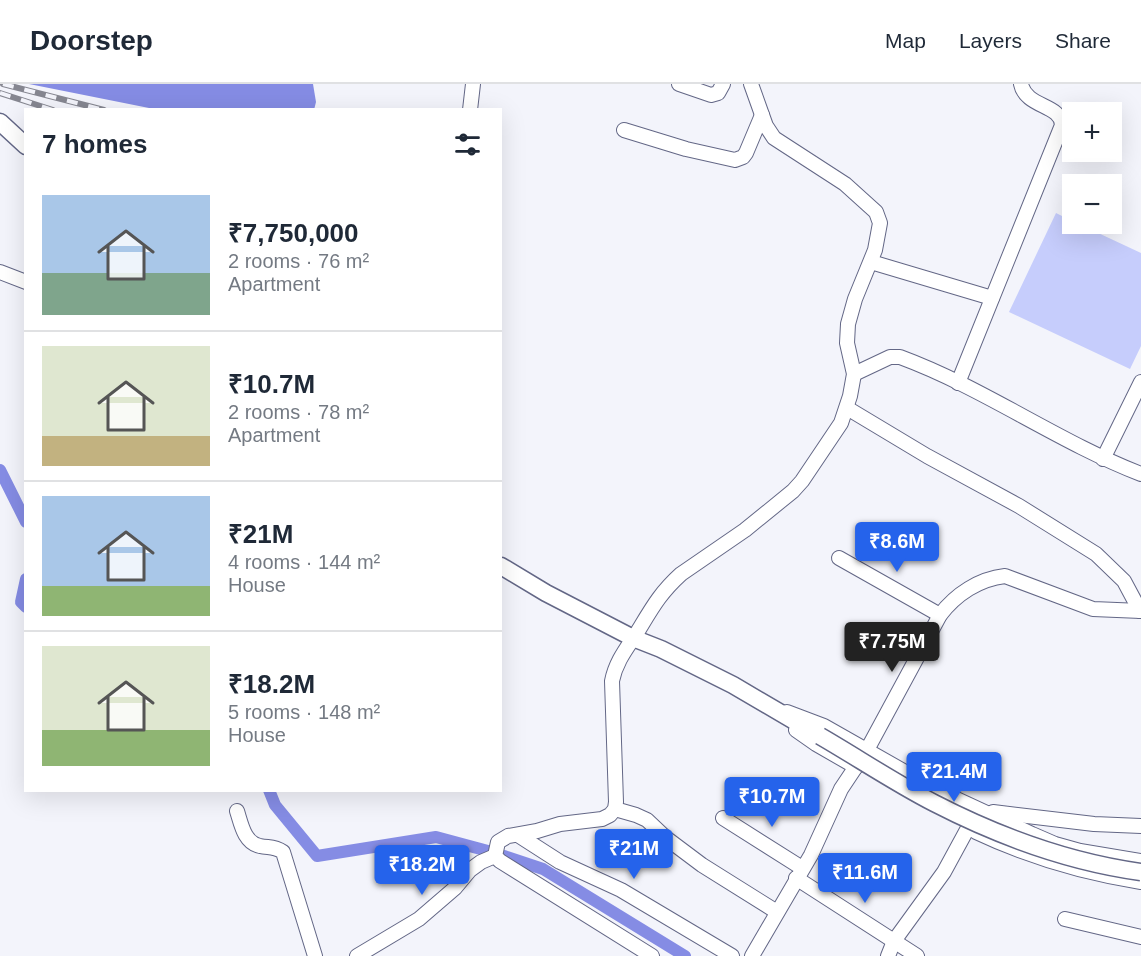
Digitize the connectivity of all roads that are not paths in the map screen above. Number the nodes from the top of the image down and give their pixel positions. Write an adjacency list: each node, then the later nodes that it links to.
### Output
1 (472, 84): 7 (street)
2 (679, 84): 3 (street)
3 (723, 84)
4 (751, 84): 8 (street)
5 (1010, 84): 6 (street)
6 (1022, 88): 15 (street)
7 (470, 108)
8 (762, 115): 10 (street); 12 (street)
9 (0, 122): 11 (main road)
10 (624, 130)
11 (24, 144)
12 (871, 262): 15 (street); 16 (street)
13 (0, 272): 14 (street)
14 (24, 281)
15 (992, 298): 18 (street)
16 (854, 374): 18 (street); 19 (street)
17 (1141, 382): 20 (street)
18 (958, 383): 20 (street)
19 (848, 408): 24 (street); 26 (street)
20 (1103, 459): 21 (street)
21 (1141, 474)
22 (839, 558): 25 (street)
23 (502, 567): 26 (main road)
24 (1141, 611): 25 (street)
25 (940, 615): 28 (street)
26 (633, 638): 27 (main road); 30 (street)
27 (774, 707): 28 (street); 29 (street); 39 (main road, bridge)
28 (867, 750): 29 (street); 31 (street)
29 (856, 767): 35 (street); 40 (street)
30 (615, 809): 36 (street); 42 (street)
31 (978, 810): 34 (street); 35 (street); 38 (street)
32 (237, 811): 46 (street)
33 (723, 818): 40 (street)
34 (1141, 825)
35 (968, 828): 41 (street); 45 (street)
36 (518, 835): 37 (street); 49 (street)
37 (495, 856): 47 (street); 48 (street)
38 (1141, 861)
39 (1141, 872)
40 (799, 873): 42 (street); 45 (street)
41 (1141, 882)
42 (777, 912): 50 (street)
43 (1065, 919): 44 (street)
44 (1141, 937)
45 (894, 940): 51 (street); 52 (street)
46 (315, 956)
47 (357, 956)
48 (652, 956)
49 (732, 956)
50 (752, 956)
51 (888, 956)
52 (917, 956)

